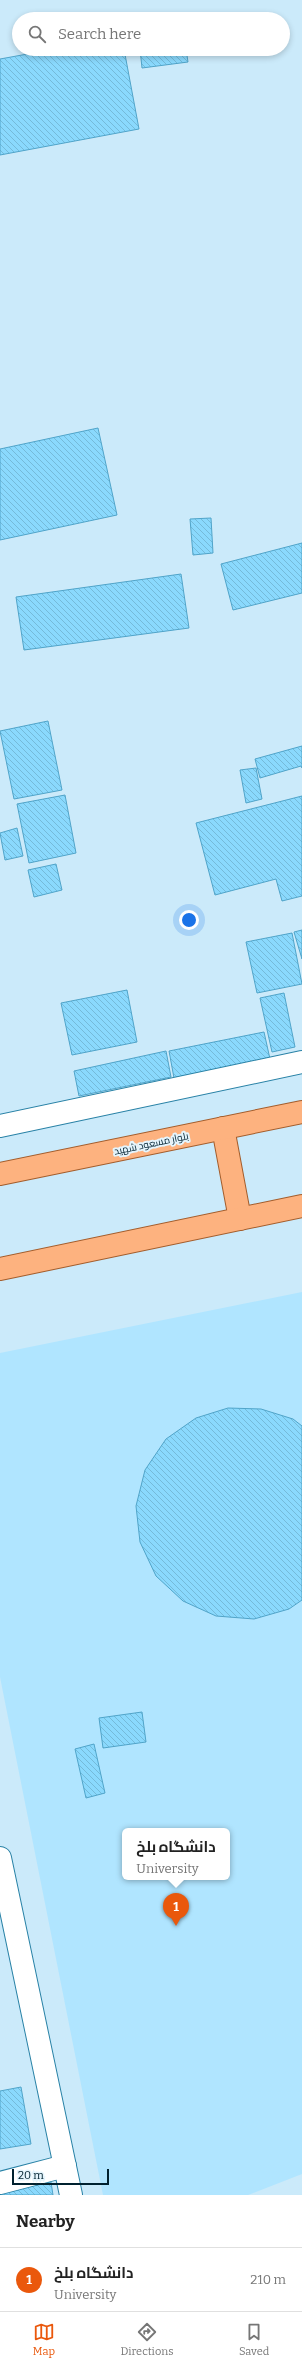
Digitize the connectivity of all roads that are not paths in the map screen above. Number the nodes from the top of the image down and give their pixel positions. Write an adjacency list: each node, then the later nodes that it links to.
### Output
1 (302, 1062): 3 (street)
2 (302, 1112): 4 (main road, بلوار مسعود شهید)
3 (0, 1126)
4 (223, 1128): 5 (main road, بلوار مسعود شهید); 7 (main road)
5 (0, 1174)
6 (302, 1206): 7 (main road)
7 (240, 1219): 8 (main road)
8 (0, 1269)
9 (0, 1858): 10 (street)
10 (65, 2166): 11 (street); 12 (street)
11 (0, 2183)
12 (71, 2195)

